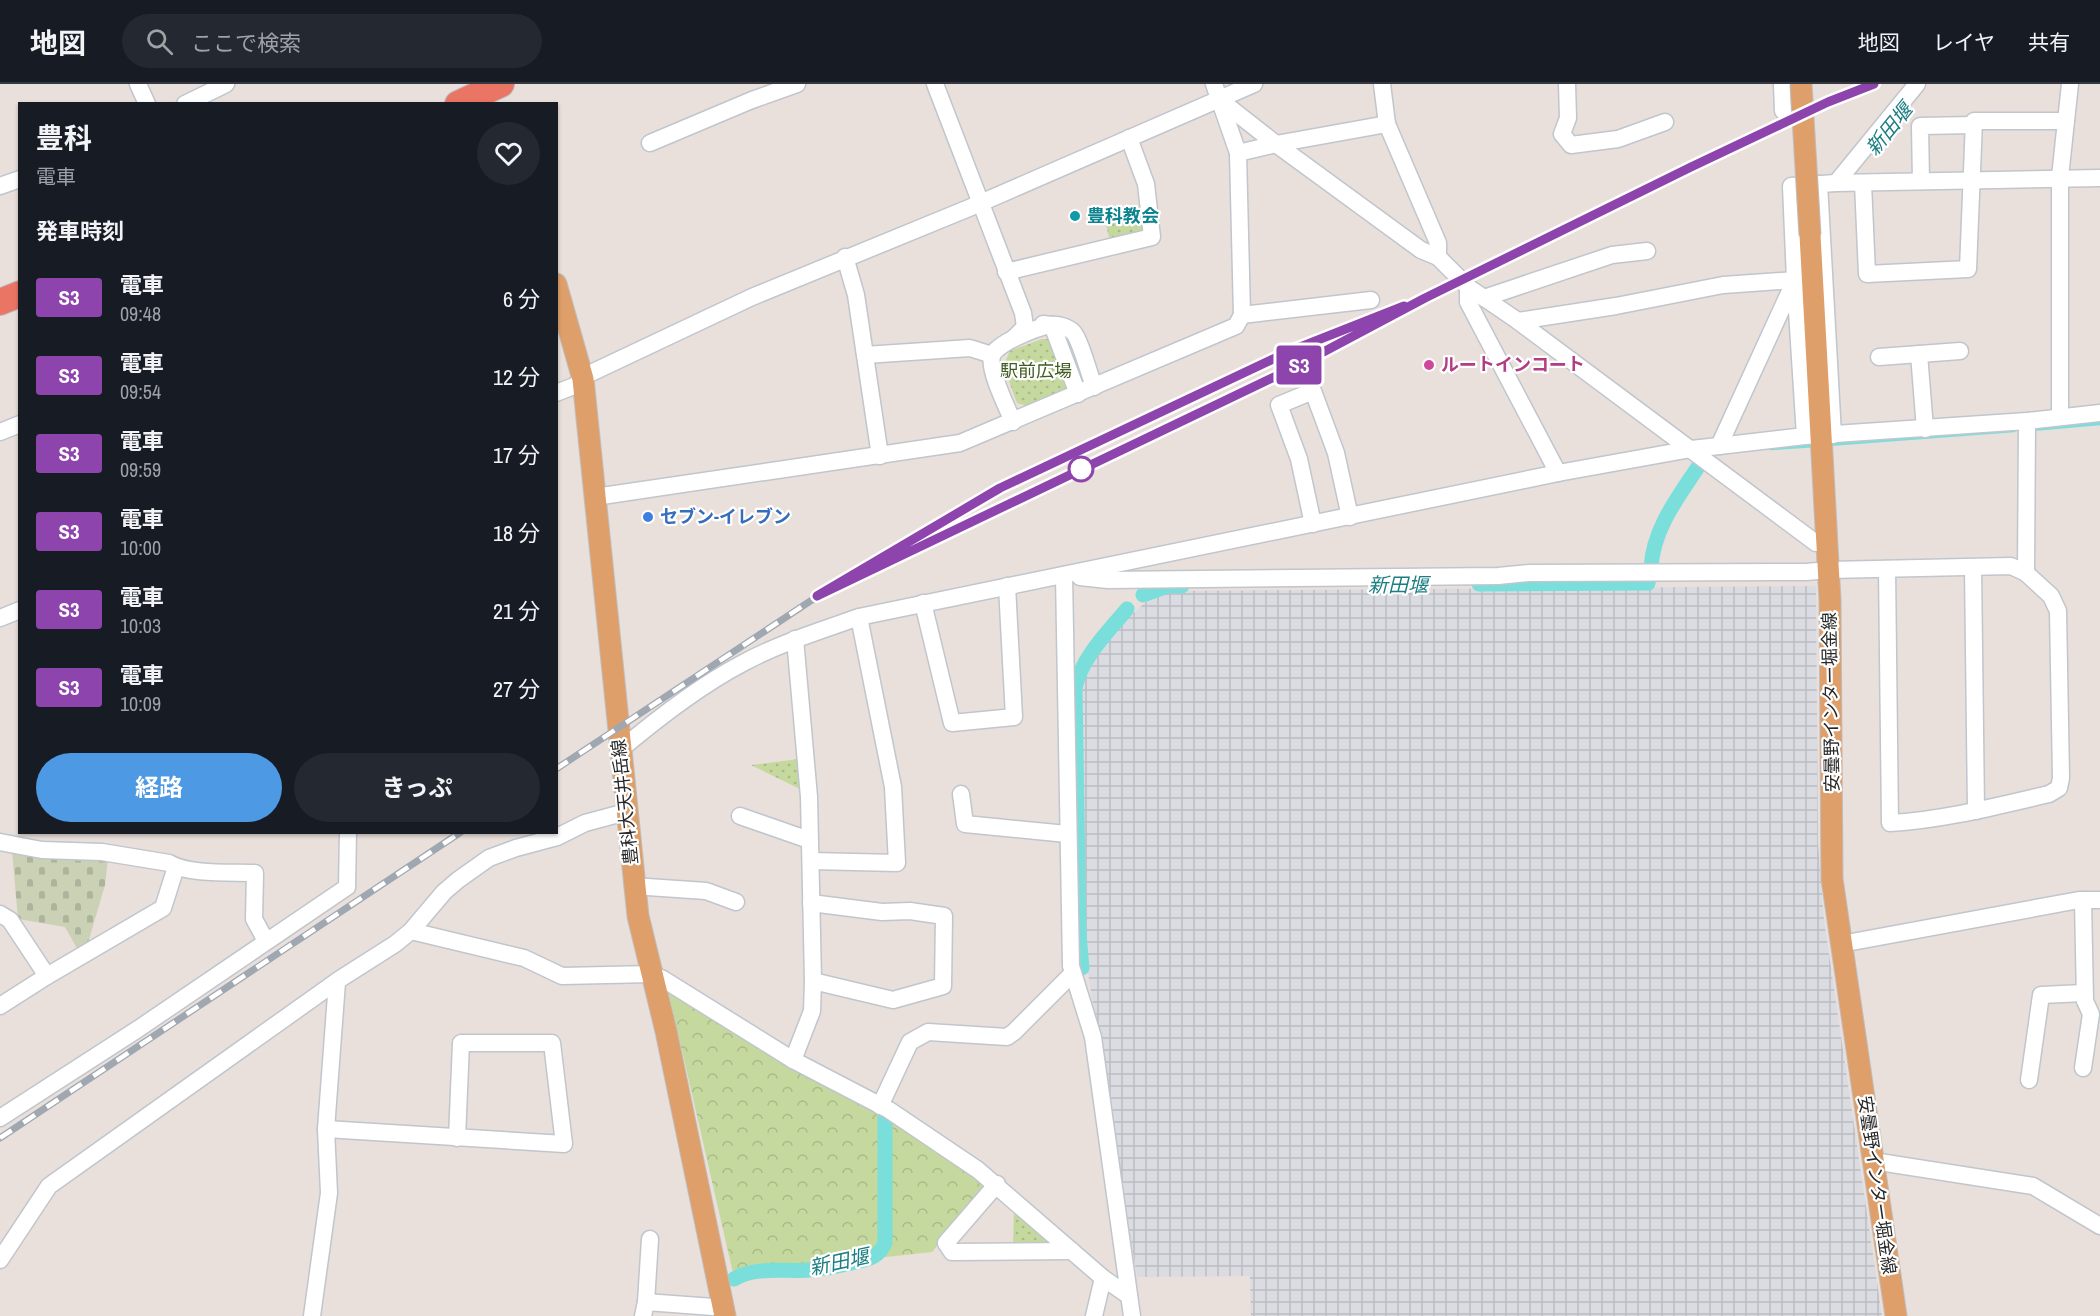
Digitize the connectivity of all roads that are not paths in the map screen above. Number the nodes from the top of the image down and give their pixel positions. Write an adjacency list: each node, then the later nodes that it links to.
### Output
1 (138, 84): 14 (street)
2 (226, 84): 15 (street)
3 (797, 84): 23 (street)
4 (935, 84): 35 (street)
5 (1254, 84): 13 (street)
6 (1382, 84): 20 (street)
7 (1567, 84): 19 (street)
8 (1782, 84): 17 (street)
9 (1801, 84): 68 (main road, 安曇野インター堀金線, bridge)
10 (1917, 84): 31 (street)
11 (2070, 84): 18 (street)
12 (498, 90): 16 (highway)
13 (1217, 92): 22 (street); 24 (street); 25 (street)
14 (146, 102)
15 (188, 102)
16 (464, 102)
17 (1783, 111)
18 (2066, 121): 21 (street); 26 (street)
19 (1665, 122)
20 (1387, 124): 24 (street); 38 (street)
21 (1974, 125): 29 (street); 30 (street)
22 (1129, 138): 35 (street); 39 (street)
23 (650, 143)
24 (1276, 144): 25 (street); 38 (street)
25 (1238, 153): 48 (street)
26 (2060, 177): 27 (street); 29 (street); 62 (street)
27 (2100, 178)
28 (18, 180): 34 (street)
29 (1971, 180): 30 (street); 32 (street)
30 (1921, 181): 32 (street)
31 (1836, 183): 32 (street); 33 (street)
32 (1863, 183)
33 (1819, 184): 40 (street); 68 (street)
34 (0, 186)
35 (980, 202): 37 (street); 39 (street)
36 (1647, 250): 44 (street)
37 (844, 257): 54 (street); 57 (street)
38 (1438, 257): 41 (street)
39 (1006, 272): 47 (street)
40 (1794, 280): 49 (street); 68 (street); 69 (street)
41 (1468, 287): 44 (street); 72 (street)
42 (558, 291): 57 (main road, 豊科大天井岳線)
43 (18, 295): 46 (highway)
44 (1484, 298): 49 (street)
45 (1371, 300): 48 (street)
46 (0, 302)
47 (1023, 313): 50 (street); 51 (street)
48 (1242, 315): 58 (street)
49 (1518, 321): 70 (street)
50 (1052, 325): 51 (street); 58 (street); 60 (street)
51 (1013, 339): 55 (street)
52 (1960, 351): 53 (street)
53 (1919, 354): 56 (street); 66 (street)
54 (865, 355): 55 (street); 71 (street)
55 (992, 355): 64 (street)
56 (1879, 357)
57 (583, 379): 59 (street); 73 (main road, 豊科大天井岳線)
58 (1094, 387): 60 (street)
59 (558, 392)
60 (1078, 394): 64 (street)
61 (2100, 413): 62 (street)
62 (2060, 417): 63 (street)
63 (2027, 421): 66 (street); 80 (street)
64 (1012, 422): 71 (street)
65 (18, 425): 67 (street)
66 (1925, 429): 68 (street)
67 (0, 432)
68 (1820, 436): 69 (street); 76 (main road, 安曇野インター堀金線)
69 (1719, 446): 70 (street)
70 (1691, 448): 72 (street); 76 (street)
71 (880, 456): 73 (street)
72 (1558, 473): 74 (street)
73 (595, 497): 88 (main road, 豊科大天井岳線)
74 (1350, 517): 75 (street); 75 (street)
75 (1313, 524): 81 (street)
76 (1828, 543): 79 (main road, 安曇野インター堀金線)
77 (1973, 568): 78 (street); 80 (street); 90 (street)
78 (1887, 569): 79 (street); 90 (street)
79 (1829, 570): 81 (street); 106 (main road, 安曇野インター堀金線)
80 (2026, 573): 90 (street)
81 (1064, 575): 82 (street); 94 (street)
82 (1007, 586): 83 (street); 83 (street)
83 (923, 603): 85 (street)
84 (18, 611): 86 (street)
85 (859, 617): 87 (street); 97 (street)
86 (0, 618)
87 (795, 639): 88 (street); 95 (street)
88 (620, 750): 91 (main road, 豊科大天井岳線)
89 (961, 794): 94 (street)
90 (1976, 811)
91 (626, 812): 99 (main road, 豊科大天井岳線); 104 (street)
92 (740, 816): 95 (street)
93 (348, 834): 105 (street)
94 (1067, 834): 108 (street)
95 (809, 840): 97 (street)
96 (0, 842): 98 (street)
97 (812, 861): 102 (street)
98 (176, 867): 105 (street); 109 (street)
99 (633, 886): 101 (street); 107 (main road, 豊科大天井岳線)
100 (2092, 900): 106 (street); 112 (street)
101 (736, 902)
102 (811, 903): 110 (street); 110 (street)
103 (0, 914): 109 (street)
104 (411, 931): 107 (street); 111 (street)
105 (266, 941): 118 (street)
106 (1841, 944): 121 (main road, 安曇野インター堀金線)
107 (652, 974): 114 (street); 130 (main road, 豊科大天井岳線)
108 (1072, 974): 117 (street); 128 (street)
109 (47, 976): 113 (street)
110 (813, 981): 114 (street)
111 (337, 982): 119 (street); 126 (street)
112 (2084, 993): 115 (street); 116 (street)
113 (0, 1006)
114 (793, 1060): 117 (street)
115 (2083, 1068)
116 (2029, 1080)
117 (880, 1106): 122 (street)
118 (0, 1118)
119 (326, 1129): 120 (street); 131 (street)
120 (457, 1138): 120 (street)
121 (1873, 1161): 123 (street); 134 (main road, 安曇野インター堀金線)
122 (997, 1184): 125 (street); 125 (street)
123 (2100, 1226)
124 (650, 1239): 129 (street)
125 (1072, 1251): 127 (street)
126 (0, 1260)
127 (1103, 1278): 128 (street); 132 (street)
128 (1129, 1296): 133 (street)
129 (644, 1309): 130 (street)
130 (717, 1311)
131 (312, 1316)
132 (1094, 1316)
133 (1132, 1316)
134 (1896, 1316)

